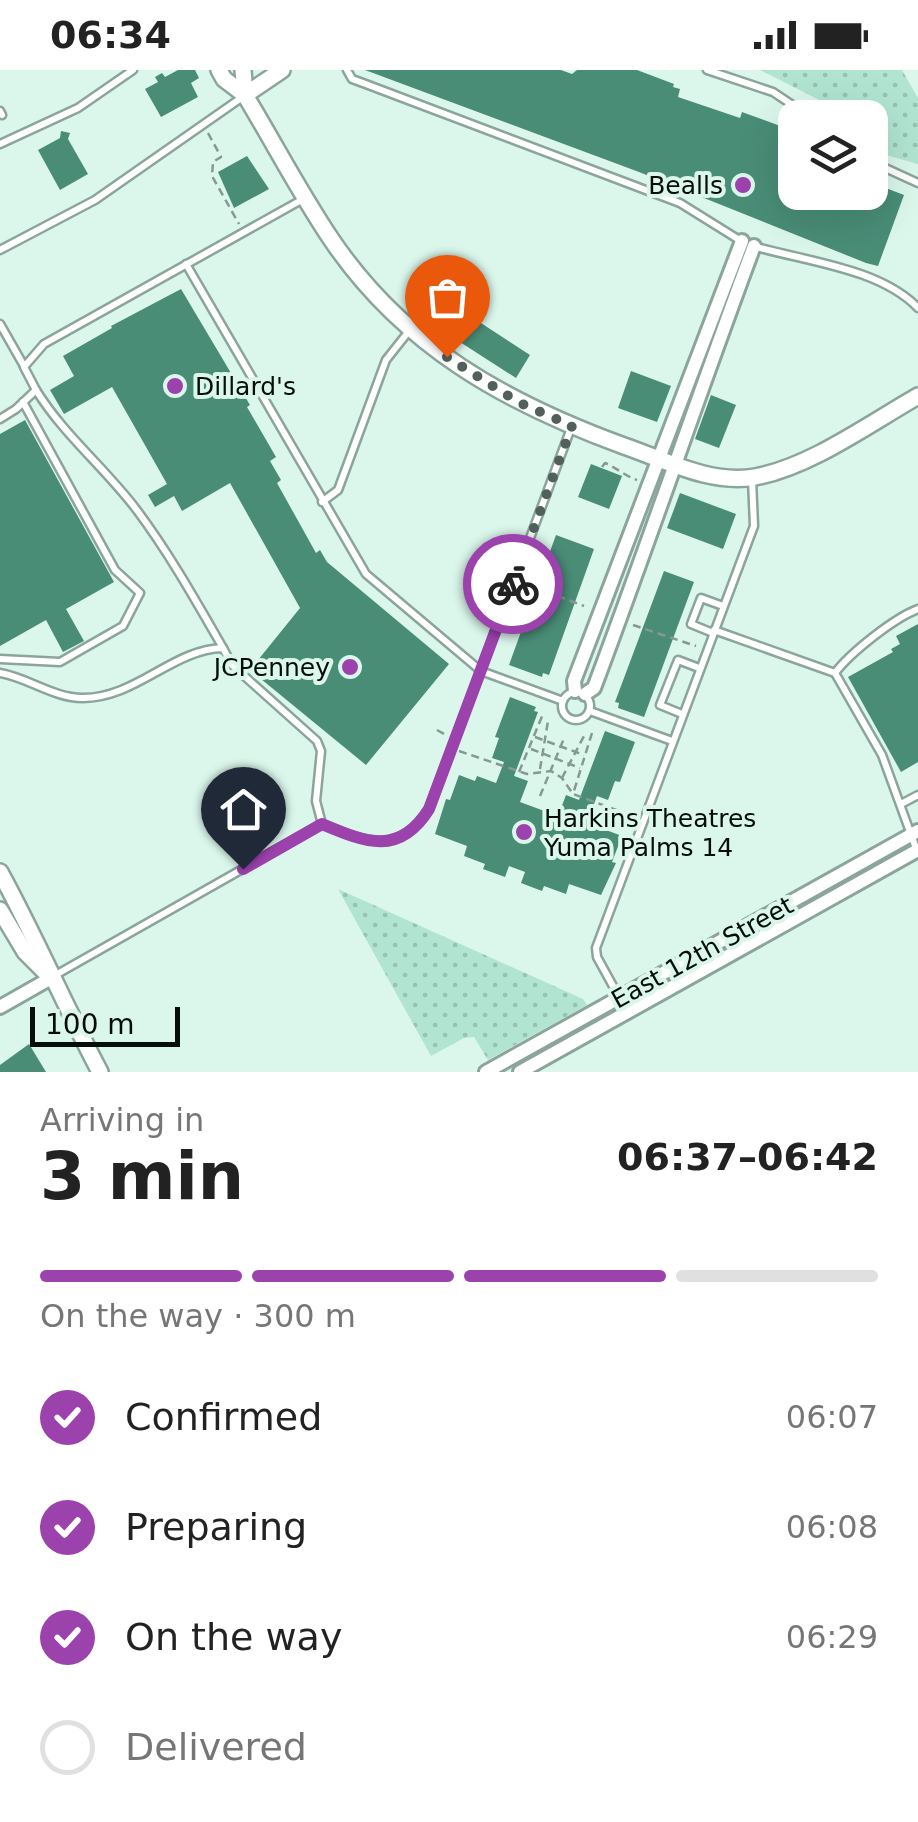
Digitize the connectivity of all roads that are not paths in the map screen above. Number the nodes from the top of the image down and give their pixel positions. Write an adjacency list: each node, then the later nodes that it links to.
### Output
1 (133, 70): 9 (lane)
2 (219, 70): 7 (street)
3 (243, 70): 7 (street)
4 (282, 70): 7 (street)
5 (347, 70): 13 (lane)
6 (707, 70): 8 (lane)
7 (246, 96): 12 (street); 14 (lane)
8 (785, 100)
9 (0, 144)
10 (888, 169): 11 (lane)
11 (918, 183)
12 (306, 198): 15 (lane); 18 (street)
13 (748, 244): 16 (lane); 25 (street)
14 (0, 250)
15 (186, 264): 19 (lane); 27 (lane)
16 (918, 308)
17 (0, 324): 19 (lane)
18 (410, 330): 24 (street); 27 (lane)
19 (24, 366): 20 (lane)
20 (36, 390): 22 (lane); 31 (lane)
21 (918, 396): 26 (street)
22 (23, 402): 23 (lane); 32 (lane)
23 (0, 419)
24 (572, 426): 25 (street); 34 (lane)
25 (667, 461): 26 (street); 37 (street); 37 (street)
26 (752, 478): 28 (lane)
27 (322, 502): 34 (lane)
28 (723, 606): 30 (lane); 30 (lane)
29 (918, 609): 36 (lane)
30 (713, 632): 33 (lane); 36 (lane)
31 (224, 648): 35 (lane); 44 (lane)
32 (0, 659)
33 (699, 668): 40 (lane); 40 (lane)
34 (481, 670): 38 (lane); 44 (lane)
35 (0, 673)
36 (835, 673): 43 (lane)
37 (580, 693): 38 (lane); 39 (lane)
38 (562, 701): 39 (lane)
39 (590, 711): 41 (lane)
40 (682, 714): 41 (lane)
41 (672, 741): 50 (lane)
42 (918, 796): 43 (lane)
43 (901, 804): 45 (lane)
44 (322, 824): 49 (lane)
45 (914, 834): 46 (lane); 50 (street, East 12th Street)
46 (917, 850): 52 (street, East 12th Street)
47 (0, 872): 49 (street)
48 (3, 921): 49 (street)
49 (51, 978): 51 (street); 53 (street)
50 (620, 998): 52 (lane); 54 (street, East 12th Street)
51 (0, 1006)
52 (628, 1012): 55 (street, East 12th Street)
53 (100, 1072)
54 (486, 1072)
55 (520, 1072)

